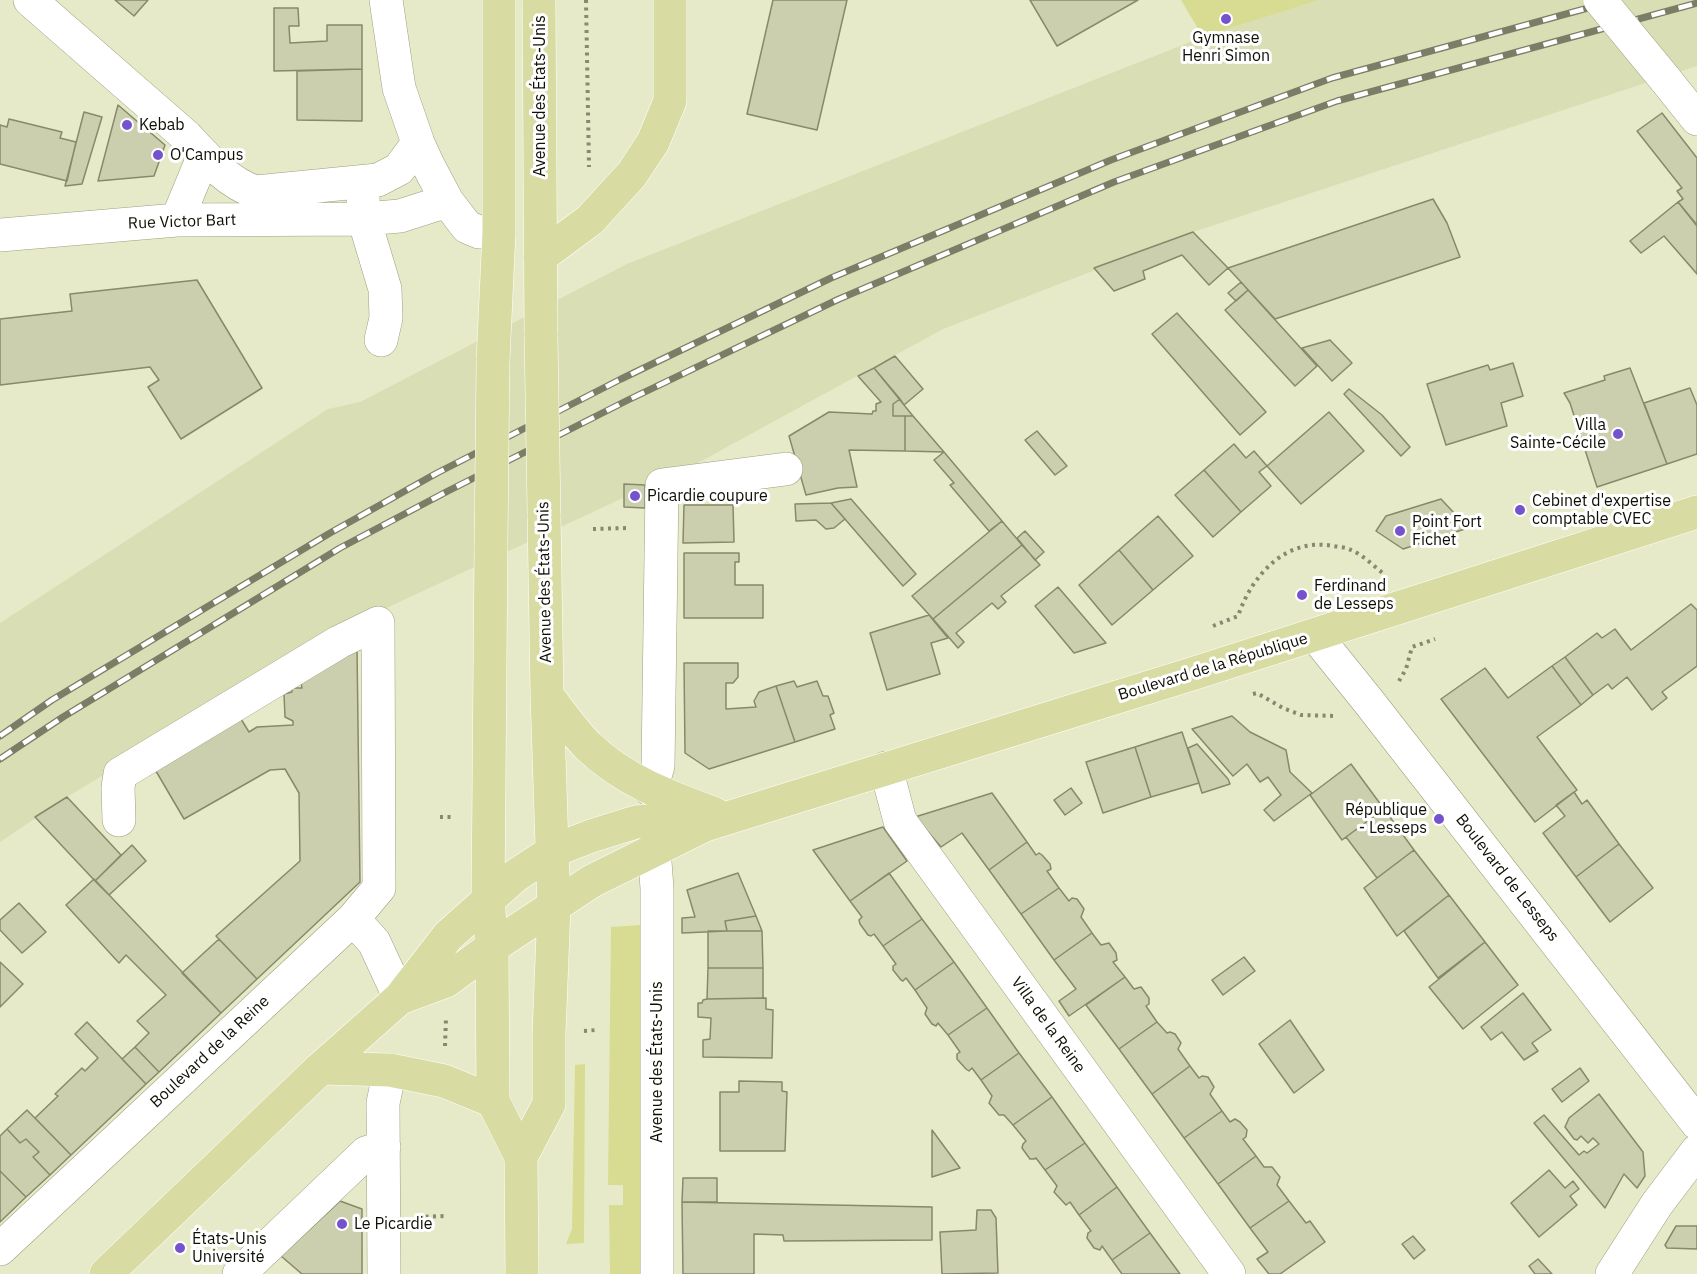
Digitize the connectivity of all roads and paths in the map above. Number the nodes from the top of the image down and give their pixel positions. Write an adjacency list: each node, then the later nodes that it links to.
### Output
1 (30, 0): 10 (street, Rue Victor Bart)
2 (386, 0): 9 (street)
3 (499, 0): 16 (main road, Avenue des États-Unis)
4 (539, 0): 18 (main road, Avenue des États-Unis)
5 (586, 0): 15 (path)
6 (670, 0): 15 (main road)
7 (1600, 0): 8 (street, bridge)
8 (1697, 119)
9 (418, 143): 11 (street); 12 (street)
10 (204, 154): 11 (street, Rue Victor Bart); 14 (street)
11 (363, 183): 13 (street)
12 (447, 201): 13 (street); 16 (street)
13 (364, 219): 14 (street, Rue Victor Bart); 19 (street)
14 (177, 220): 17 (street, Rue Victor Bart)
15 (590, 220): 18 (main road)
16 (499, 232): 36 (main road, Avenue des États-Unis, bridge)
17 (0, 235)
18 (540, 257): 27 (main road, Avenue des États-Unis, bridge)
19 (381, 340)
20 (786, 469): 31 (street)
21 (1697, 512): 24 (main road, Boulevard de la République)
22 (1389, 578): 23 (path)
23 (1213, 626)
24 (1315, 635): 30 (main road, Boulevard de la République); 44 (street, Boulevard de Lesseps)
25 (1435, 639): 26 (path)
26 (1396, 685)
27 (547, 695): 31 (main road); 35 (main road, Avenue des États-Unis)
28 (1249, 696): 29 (path)
29 (1342, 717)
30 (886, 768): 33 (main road, Boulevard de la République); 54 (street, Villa de la Reine)
31 (651, 790): 33 (main road)
32 (119, 820): 38 (street)
33 (716, 822): 34 (main road, Boulevard de la République); 35 (main road, Boulevard de la République)
34 (654, 849): 37 (main road, Boulevard de la République); 53 (street, Avenue des États-Unis)
35 (553, 851): 36 (main road, Boulevard de la République); 37 (main road, Avenue des États-Unis)
36 (488, 899): 39 (main road, Avenue des États-Unis); 40 (main road)
37 (554, 907): 39 (main road, Boulevard de la République); 47 (main road, Avenue des États-Unis)
38 (353, 919): 40 (street); 48 (street, Boulevard de la Reine)
39 (492, 947): 40 (main road); 43 (main road, Avenue des États-Unis)
40 (400, 998): 41 (main road)
41 (321, 1068): 42 (main road); 49 (main road)
42 (390, 1070): 43 (main road); 45 (street)
43 (493, 1101): 47 (main road, Avenue des États-Unis)
44 (1697, 1123)
45 (384, 1147): 50 (street); 51 (street)
46 (1697, 1151): 55 (street)
47 (521, 1157): 52 (main road, Avenue des États-Unis)
48 (0, 1249)
49 (106, 1274)
50 (240, 1274)
51 (384, 1274)
52 (522, 1274)
53 (657, 1274)
54 (1229, 1274)
55 (1612, 1274)

